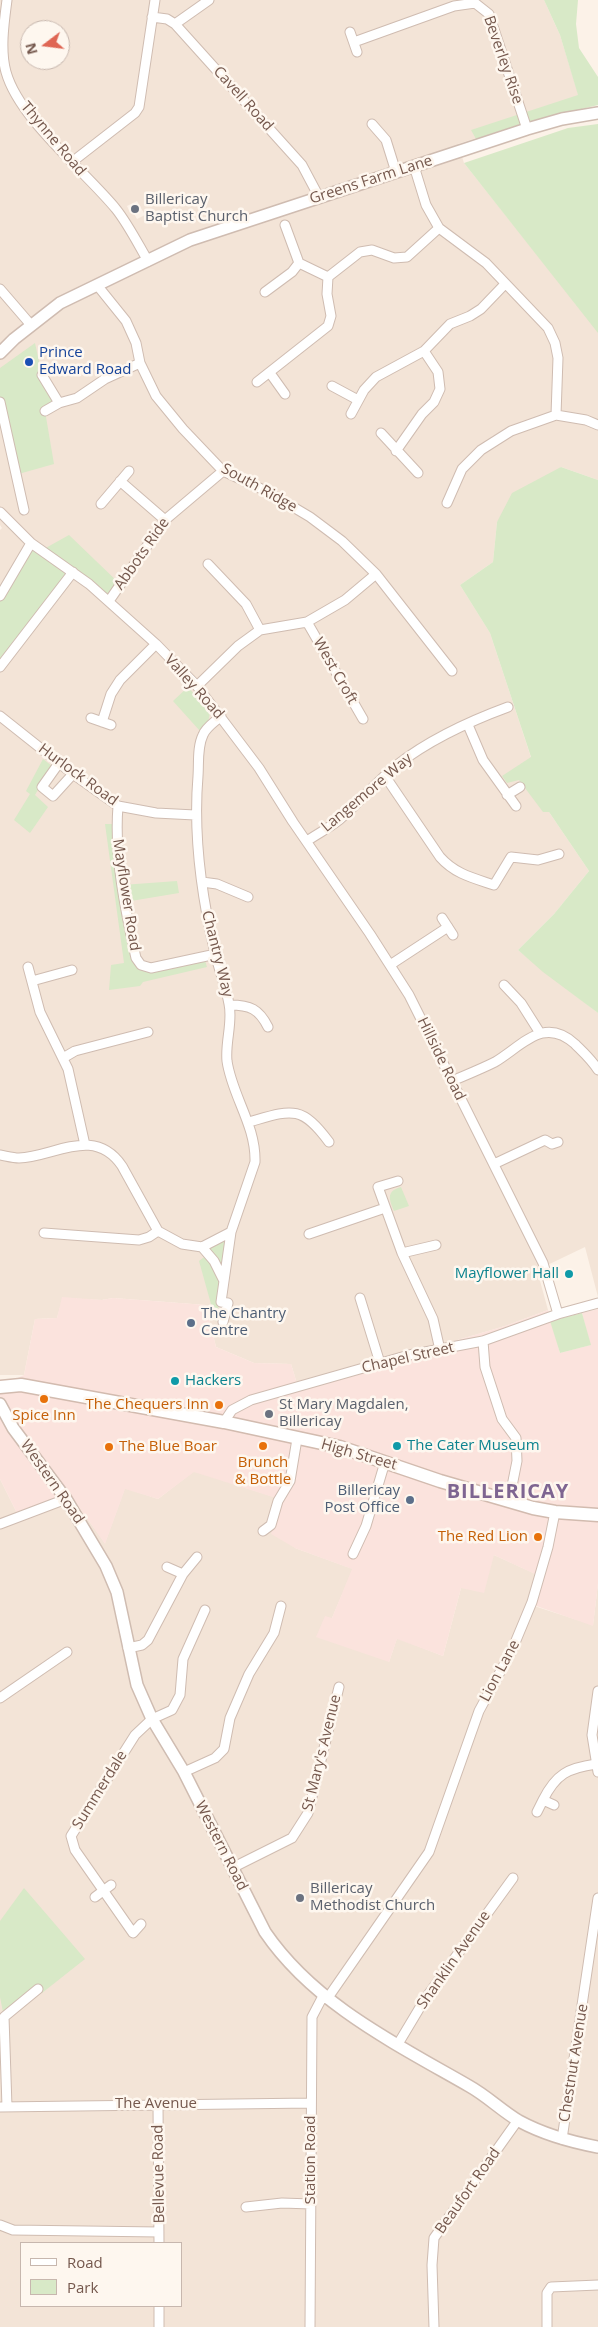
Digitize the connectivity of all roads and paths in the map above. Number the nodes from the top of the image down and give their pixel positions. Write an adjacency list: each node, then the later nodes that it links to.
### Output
1 (7, 0): 4 (street, Thynne Road)
2 (155, 0): 5 (street)
3 (209, 0): 6 (street)
4 (3, 11): 13 (street, Thynne Road)
5 (152, 17): 6 (street); 13 (street)
6 (175, 24): 16 (street, Cavell Road)
7 (350, 32): 8 (street)
8 (354, 42): 9 (street); 12 (street, Beverley Rise)
9 (357, 52)
10 (598, 114): 12 (street, Greens Farm Lane)
11 (372, 124): 15 (street)
12 (526, 130): 14 (street, Greens Farm Lane)
13 (72, 162): 19 (street, Thynne Road)
14 (414, 166): 15 (street, Greens Farm Lane); 18 (street)
15 (396, 172): 16 (street, Greens Farm Lane)
16 (320, 197): 19 (street, Greens Farm Lane)
17 (285, 225): 20 (street)
18 (439, 228): 21 (street); 22 (street)
19 (148, 261): 23 (street, Greens Farm Lane)
20 (299, 263): 21 (street); 25 (street)
21 (328, 277): 30 (street)
22 (505, 284): 27 (street); 40 (street)
23 (97, 285): 26 (street, Greens Farm Lane); 29 (street, South Ridge)
24 (0, 289): 26 (street)
25 (265, 292)
26 (30, 326): 28 (street, Greens Farm Lane)
27 (424, 351): 35 (street); 43 (street)
28 (0, 353)
29 (140, 363): 37 (street); 45 (street, South Ridge)
30 (270, 373): 32 (street); 34 (street)
31 (42, 375): 37 (street)
32 (258, 382)
33 (332, 386): 35 (street)
34 (285, 394)
35 (358, 400): 39 (street)
36 (0, 402): 50 (street)
37 (59, 403): 38 (street)
38 (45, 411)
39 (351, 414)
40 (556, 415): 41 (street); 48 (street)
41 (598, 425)
42 (381, 434): 43 (street)
43 (396, 451): 46 (street)
44 (129, 470): 47 (street)
45 (224, 471): 52 (street, Abbots Ride); 56 (street, South Ridge)
46 (418, 473)
47 (120, 481): 49 (street); 52 (street)
48 (447, 503)
49 (101, 504)
50 (24, 510)
51 (0, 512): 53 (street, Valley Road)
52 (164, 520): 58 (street, Abbots Ride)
53 (31, 543): 55 (street, Valley Road); 57 (street)
54 (208, 564): 60 (street)
55 (73, 572): 58 (street, Valley Road); 62 (street)
56 (376, 574): 59 (street); 63 (street, South Ridge)
57 (0, 596)
58 (109, 601): 61 (street, Valley Road)
59 (307, 622): 60 (street); 69 (street, West Croft)
60 (260, 630): 64 (street)
61 (156, 644): 64 (street, Valley Road); 70 (street)
62 (0, 667)
63 (452, 671)
64 (196, 686): 67 (street, Valley Road)
65 (508, 707): 72 (street, Langemore Way)
66 (0, 716): 73 (street, Hurlock Road)
67 (221, 716): 80 (street, Chantry Way); 81 (street, Valley Road)
68 (90, 718): 70 (street)
69 (363, 719)
70 (102, 722): 71 (street)
71 (111, 725)
72 (468, 725): 75 (street, Langemore Way); 77 (street)
73 (59, 763): 74 (street, Hurlock Road); 74 (street)
74 (72, 774): 78 (street, Hurlock Road)
75 (385, 776): 82 (street, Langemore Way); 83 (street)
76 (520, 787): 77 (street)
77 (507, 795): 79 (street)
78 (118, 806): 80 (street, Hurlock Road); 89 (street, Mayflower Road)
79 (516, 806)
80 (195, 815): 84 (street, Chantry Way)
81 (293, 822): 82 (street, Hillside Road)
82 (307, 841): 90 (street, Hillside Road)
83 (559, 854)
84 (202, 882): 85 (street); 89 (street, Chantry Way)
85 (248, 897)
86 (442, 918): 87 (street)
87 (448, 927): 88 (street); 90 (street)
88 (453, 935)
89 (216, 954): 95 (street, Chantry Way)
90 (390, 965): 101 (street, Hillside Road)
91 (28, 967): 93 (street)
92 (72, 970): 93 (street)
93 (32, 981): 99 (street)
94 (504, 985): 98 (street)
95 (230, 1005): 96 (street); 102 (street, Chantry Way)
96 (268, 1027)
97 (148, 1032): 99 (street)
98 (540, 1033): 100 (street); 101 (street)
99 (63, 1058): 105 (street)
100 (598, 1070)
101 (452, 1081): 107 (street, Hillside Road)
102 (250, 1122): 103 (street); 111 (street, Chantry Way)
103 (329, 1142)
104 (558, 1142): 107 (street)
105 (85, 1145): 106 (street); 110 (street)
106 (0, 1156)
107 (494, 1164): 120 (street, Hillside Road)
108 (398, 1181): 109 (street)
109 (385, 1208): 113 (street); 116 (street)
110 (158, 1231): 112 (street); 115 (street)
111 (232, 1232): 115 (street); 117 (street, Chantry Way)
112 (44, 1233)
113 (310, 1234)
114 (436, 1245): 116 (street)
115 (202, 1247): 117 (street)
116 (402, 1253): 123 (street)
117 (224, 1281): 121 (street, Chantry Way)
118 (360, 1298): 124 (street)
119 (598, 1303): 120 (street, Chapel Street)
120 (558, 1314): 122 (street, Chapel Street)
121 (223, 1322)
122 (483, 1341): 123 (street, Chapel Street); 131 (street)
123 (440, 1350): 124 (street, Chapel Street)
124 (380, 1363): 127 (street, Chapel Street)
125 (0, 1387): 127 (main road, High Street)
126 (0, 1404): 130 (street, Western Road)
127 (224, 1422): 128 (main road, High Street)
128 (297, 1439): 129 (main road, High Street); 135 (street)
129 (385, 1462): 131 (main road, High Street); 136 (street)
130 (66, 1499): 134 (street); 142 (street, Western Road)
131 (510, 1501): 132 (main road, High Street)
132 (554, 1512): 133 (main road, High Street); 161 (street, Lion Lane)
133 (598, 1515)
134 (0, 1524)
135 (263, 1531)
136 (353, 1554)
137 (197, 1557): 139 (street)
138 (167, 1567): 139 (street)
139 (184, 1574): 142 (street)
140 (281, 1606): 149 (street)
141 (205, 1610): 147 (street)
142 (128, 1648): 147 (street, Western Road)
143 (67, 1652): 146 (street)
144 (339, 1687): 153 (street, St Mary's Avenue)
145 (598, 1691): 148 (street)
146 (0, 1698)
147 (152, 1720): 149 (street, Western Road); 156 (street, Summerdale)
148 (597, 1768): 150 (street)
149 (184, 1772): 153 (street, Western Road)
150 (543, 1800): 151 (street); 152 (street)
151 (554, 1806)
152 (537, 1812)
153 (232, 1868): 161 (street, Western Road)
154 (513, 1878): 162 (street, Shanklin Avenue)
155 (111, 1885): 156 (street)
156 (103, 1891): 157 (street); 159 (street, Summerdale)
157 (95, 1897)
158 (598, 1898): 167 (street, Chestnut Avenue)
159 (141, 1924)
160 (38, 1989): 165 (street)
161 (325, 1998): 162 (street, Western Road); 163 (street, Station Road)
162 (398, 2044): 166 (street, Western Road)
163 (311, 2103): 164 (street, The Avenue); 169 (street, Station Road)
164 (158, 2104): 165 (street, The Avenue); 172 (street, Bellevue Road)
165 (4, 2107)
166 (518, 2120): 167 (street, Western Road); 178 (street, Beaufort Road)
167 (562, 2139): 168 (street, Western Road)
168 (598, 2147)
169 (311, 2204): 170 (street); 177 (street, Station Road)
170 (246, 2207)
171 (0, 2225): 172 (street)
172 (160, 2232): 173 (street, Bellevue Road)
173 (159, 2242)
174 (598, 2285): 179 (street)
175 (159, 2307): 176 (street)
176 (158, 2327)
177 (310, 2327)
178 (434, 2327)
179 (547, 2327)

